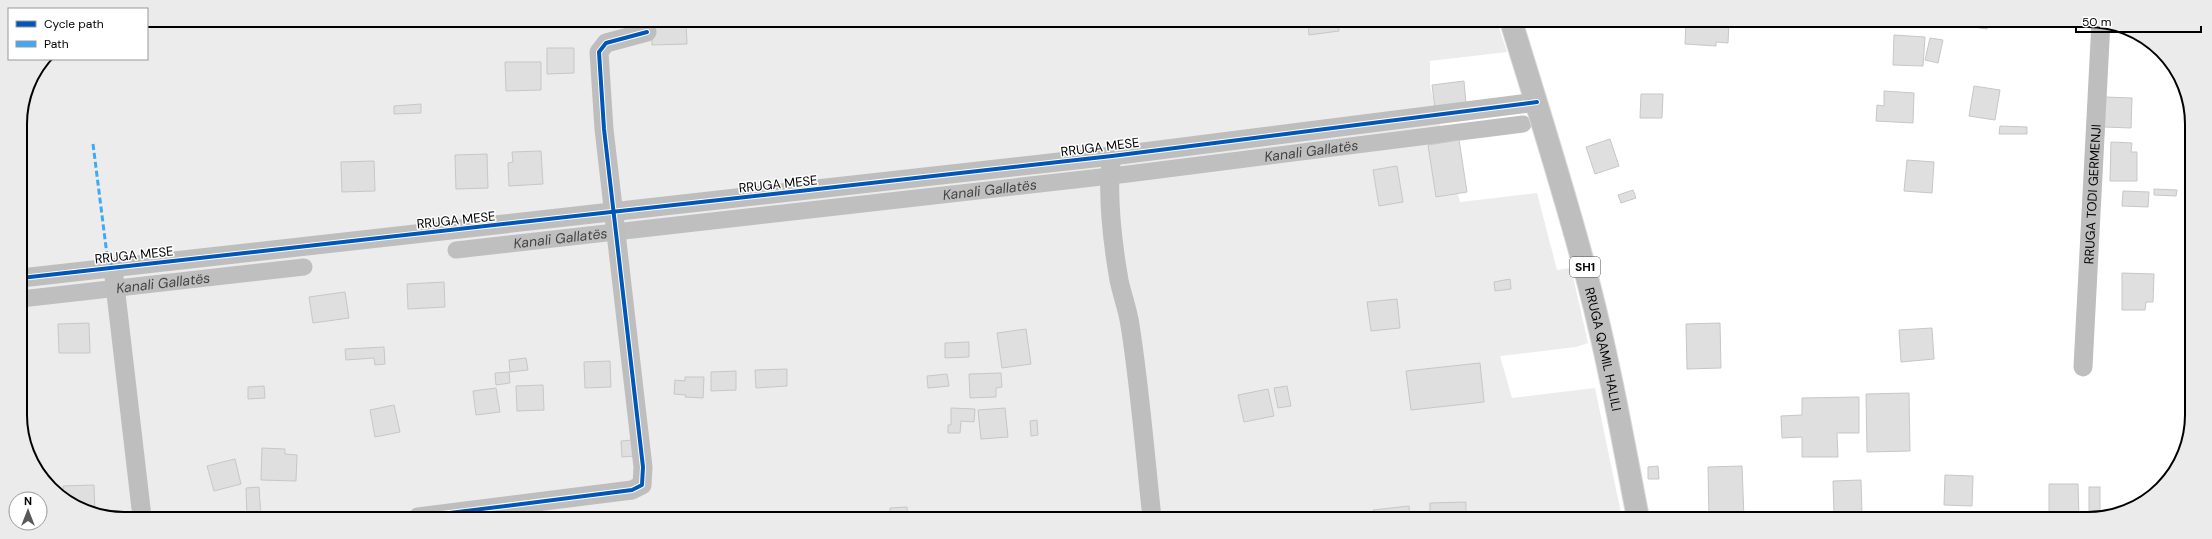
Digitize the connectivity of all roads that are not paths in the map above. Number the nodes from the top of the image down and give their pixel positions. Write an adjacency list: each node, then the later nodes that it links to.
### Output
1 (1513, 27): 4 (main road, RRUGA QAMIL HALILI / SH1)
2 (2102, 28): 9 (street, RRUGA TODI GERMENJI)
3 (647, 32): 6 (street)
4 (1537, 102): 5 (street, RRUGA MESE); 13 (main road, RRUGA QAMIL HALILI / SH1)
5 (1111, 162): 6 (street, RRUGA MESE); 12 (street)
6 (615, 216): 7 (street, RRUGA MESE); 11 (street)
7 (114, 274): 8 (street, RRUGA MESE); 10 (street)
8 (27, 278)
9 (2083, 367)
10 (141, 512)
11 (458, 512)
12 (1151, 512)
13 (1637, 512)

